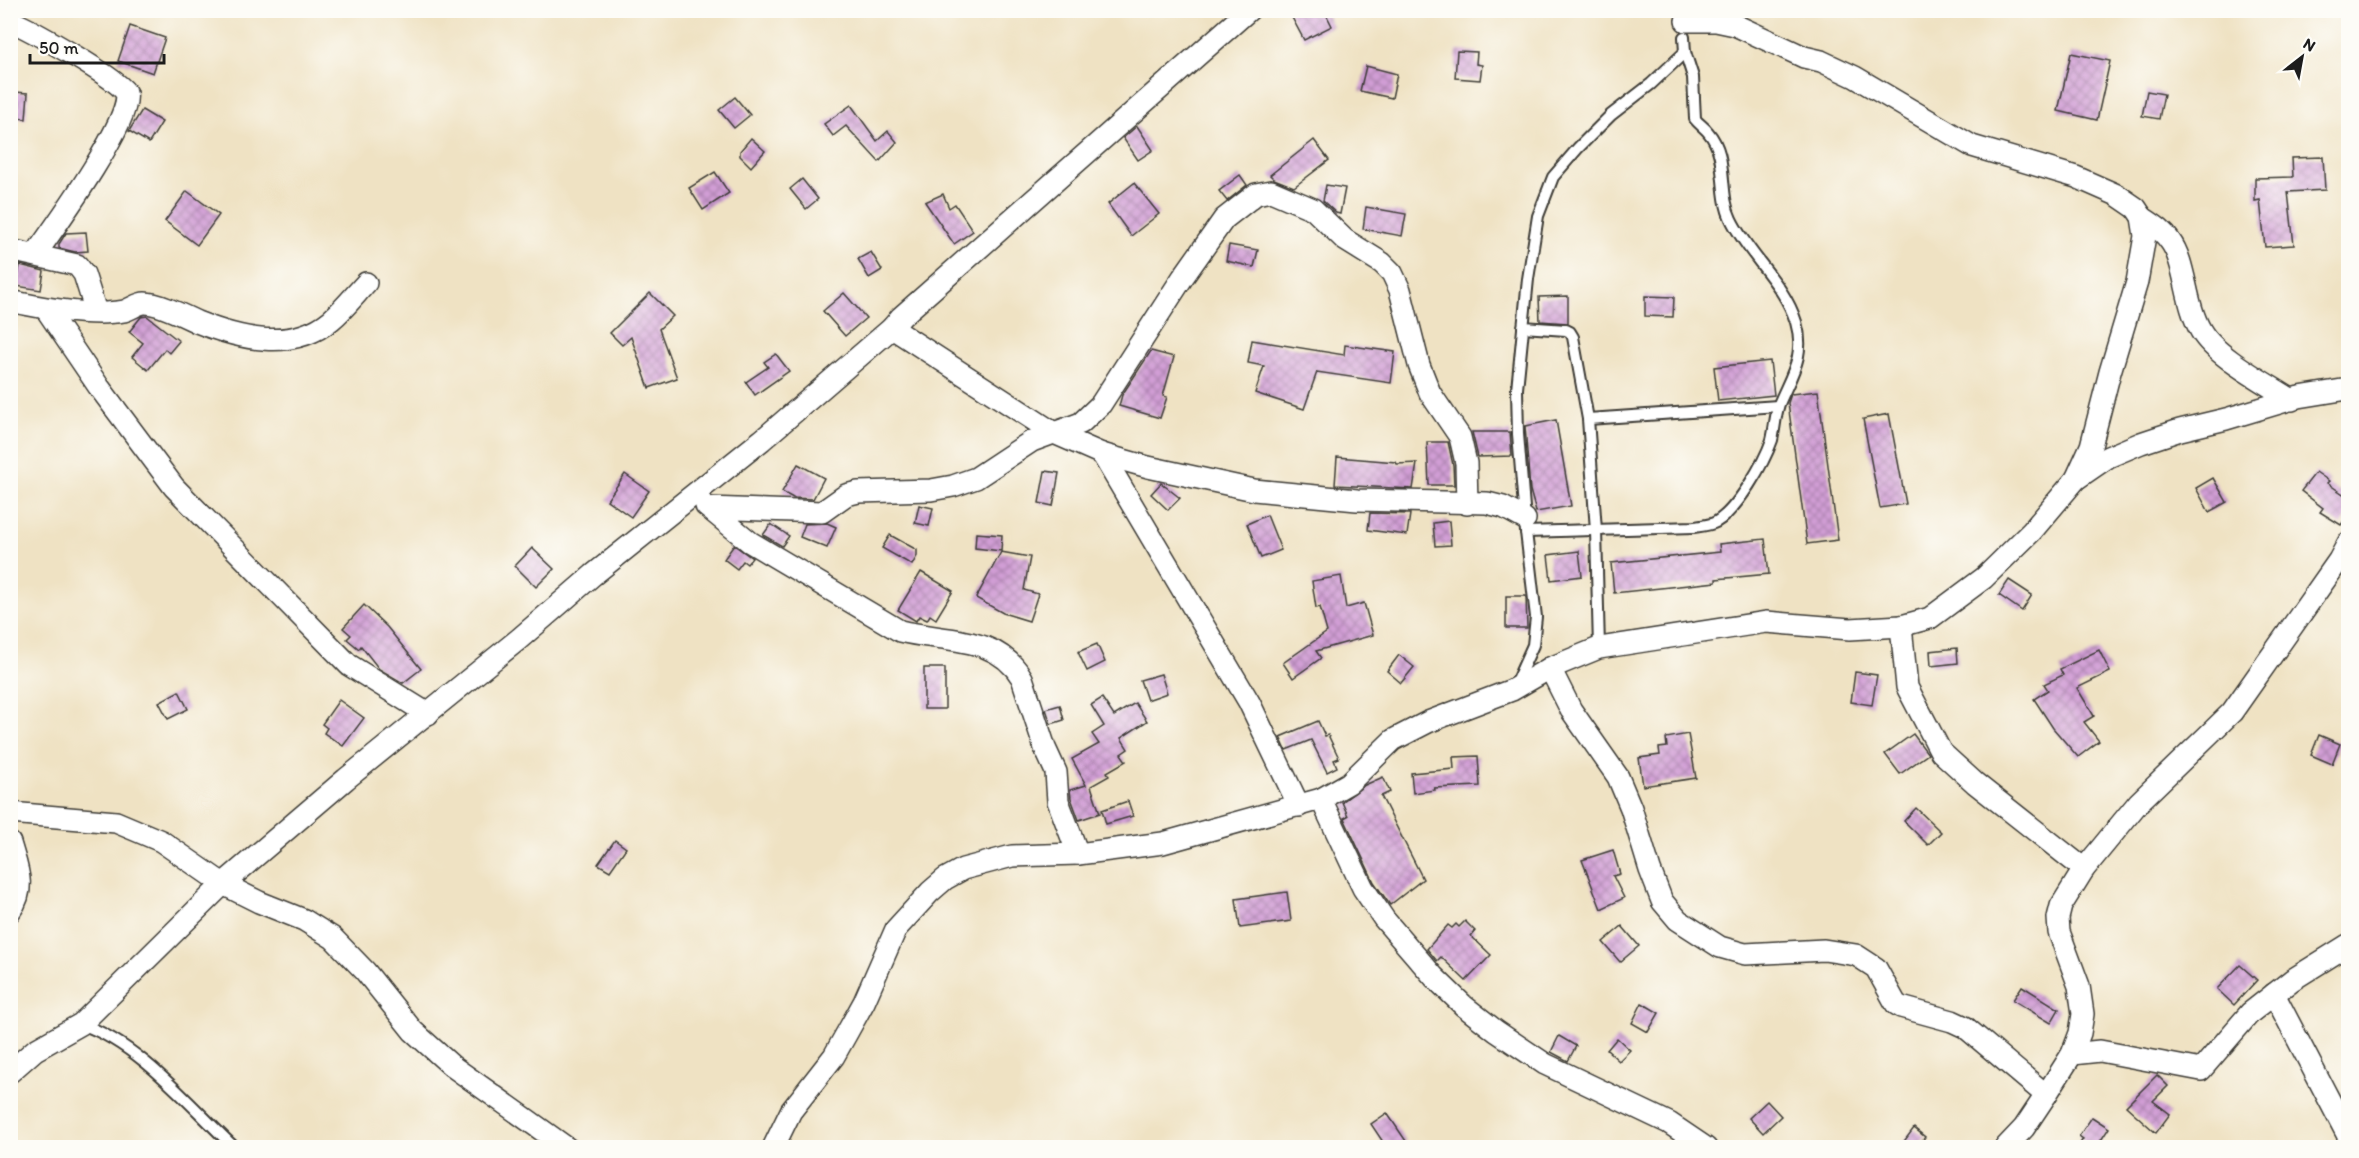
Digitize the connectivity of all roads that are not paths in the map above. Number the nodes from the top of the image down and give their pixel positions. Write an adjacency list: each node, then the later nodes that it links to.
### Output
1 (1249, 10): 13 (street)
2 (10, 21): 7 (street)
3 (1685, 29): 4 (lane); 5 (street)
4 (1684, 52): 12 (lane); 16 (lane)
5 (2142, 217): 15 (street); 20 (street)
6 (10, 250): 7 (street)
7 (35, 255): 11 (street)
8 (366, 283): 11 (street)
9 (10, 301): 10 (street)
10 (45, 309): 11 (street); 30 (street)
11 (96, 312)
12 (1523, 327): 17 (lane); 23 (lane)
13 (892, 328): 18 (street); 21 (street)
14 (2349, 389): 15 (street)
15 (2292, 400): 20 (street)
16 (1778, 406): 17 (lane); 24 (lane)
17 (1588, 419): 24 (lane)
18 (1054, 433): 19 (street); 21 (street); 22 (street)
19 (1102, 454): 22 (street); 32 (street)
20 (2076, 479): 26 (street)
21 (702, 502): 30 (street); 35 (street)
22 (1467, 504): 23 (street)
23 (1525, 526): 24 (lane); 29 (lane)
24 (1596, 530): 27 (lane)
25 (2349, 543): 36 (street)
26 (1901, 626): 27 (street); 36 (street)
27 (1599, 648): 28 (street)
28 (1550, 668): 29 (street); 44 (street)
29 (1512, 690): 31 (street)
30 (428, 714): 37 (street)
31 (1321, 799): 32 (street); 49 (street)
32 (1299, 806): 35 (street)
33 (10, 813): 37 (street)
34 (10, 843): 38 (street)
35 (1078, 854): 48 (street)
36 (2084, 869): 42 (street)
37 (223, 884): 41 (street); 47 (street)
38 (10, 910)
39 (2349, 945): 40 (street)
40 (2274, 994): 42 (street); 45 (street)
41 (81, 1024): 43 (street); 46 (lane)
42 (2072, 1054): 44 (street)
43 (10, 1072)
44 (2046, 1095): 50 (street)
45 (2349, 1136)
46 (235, 1148)
47 (567, 1148)
48 (773, 1148)
49 (1706, 1148)
50 (2006, 1148)

